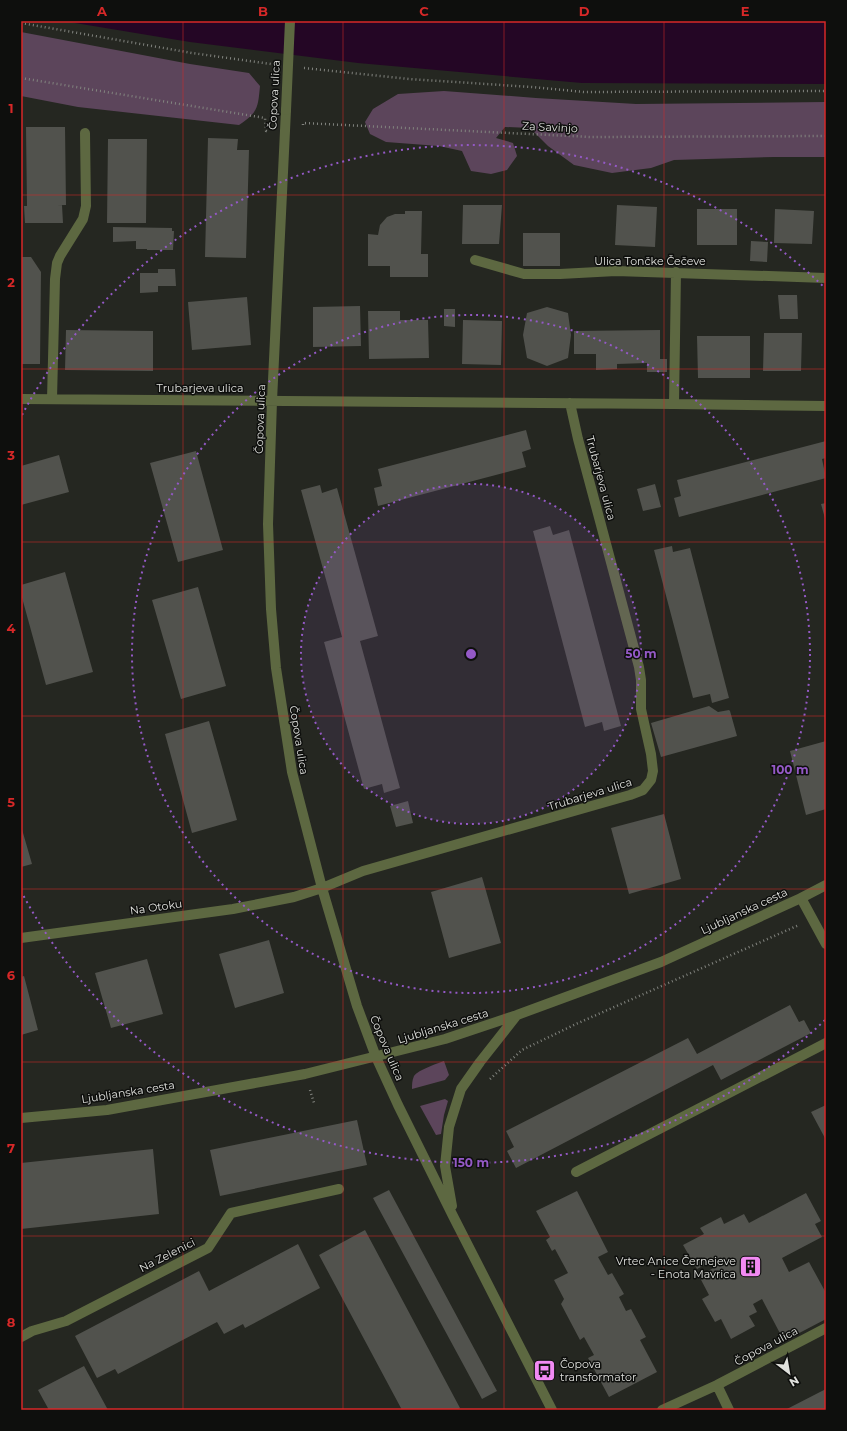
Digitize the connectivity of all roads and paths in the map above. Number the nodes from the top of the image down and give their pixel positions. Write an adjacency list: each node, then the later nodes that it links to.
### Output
1 (290, 21): 9 (street, Čopova ulica, bridge)
2 (21, 23): 3 (path)
3 (275, 64)
4 (298, 67): 6 (path)
5 (21, 78): 7 (path)
6 (826, 92)
7 (266, 131)
8 (85, 133): 15 (street)
9 (284, 133): 10 (path, Za Savinjo); 16 (street, Čopova ulica)
10 (826, 136)
11 (475, 260): 12 (street, Ulica Tončke Čečeve)
12 (676, 272): 13 (street, Ulica Tončke Čečeve); 18 (street)
13 (826, 278)
14 (21, 399): 15 (street, Trubarjeva ulica)
15 (52, 399): 16 (street, Trubarjeva ulica)
16 (272, 400): 17 (street, Trubarjeva ulica); 21 (street, Čopova ulica)
17 (570, 403): 18 (street, Trubarjeva ulica); 21 (street, Trubarjeva ulica)
18 (674, 404): 19 (street, Trubarjeva ulica)
19 (826, 406)
20 (826, 885): 23 (street, Ljubljanska cesta)
21 (322, 888): 22 (street, Trubarjeva ulica); 29 (street, Čopova ulica)
22 (294, 897): 25 (street, Na Otoku)
23 (801, 898): 24 (street); 27 (street, Ljubljanska cesta)
24 (813, 919): 26 (street); 30 (path)
25 (21, 938)
26 (826, 944)
27 (517, 1015): 29 (street, Ljubljanska cesta); 34 (street)
28 (826, 1043): 32 (street)
29 (376, 1057): 31 (street, Ljubljanska cesta); 34 (street, Čopova ulica)
30 (487, 1082)
31 (21, 1118)
32 (576, 1172)
33 (339, 1189): 36 (street, Na Zelenici)
34 (453, 1216): 38 (street, Čopova ulica)
35 (826, 1328): 37 (street, Čopova ulica)
36 (21, 1337)
37 (717, 1385): 39 (street, Čopova ulica); 40 (street)
38 (552, 1410)
39 (662, 1410)
40 (730, 1410)

